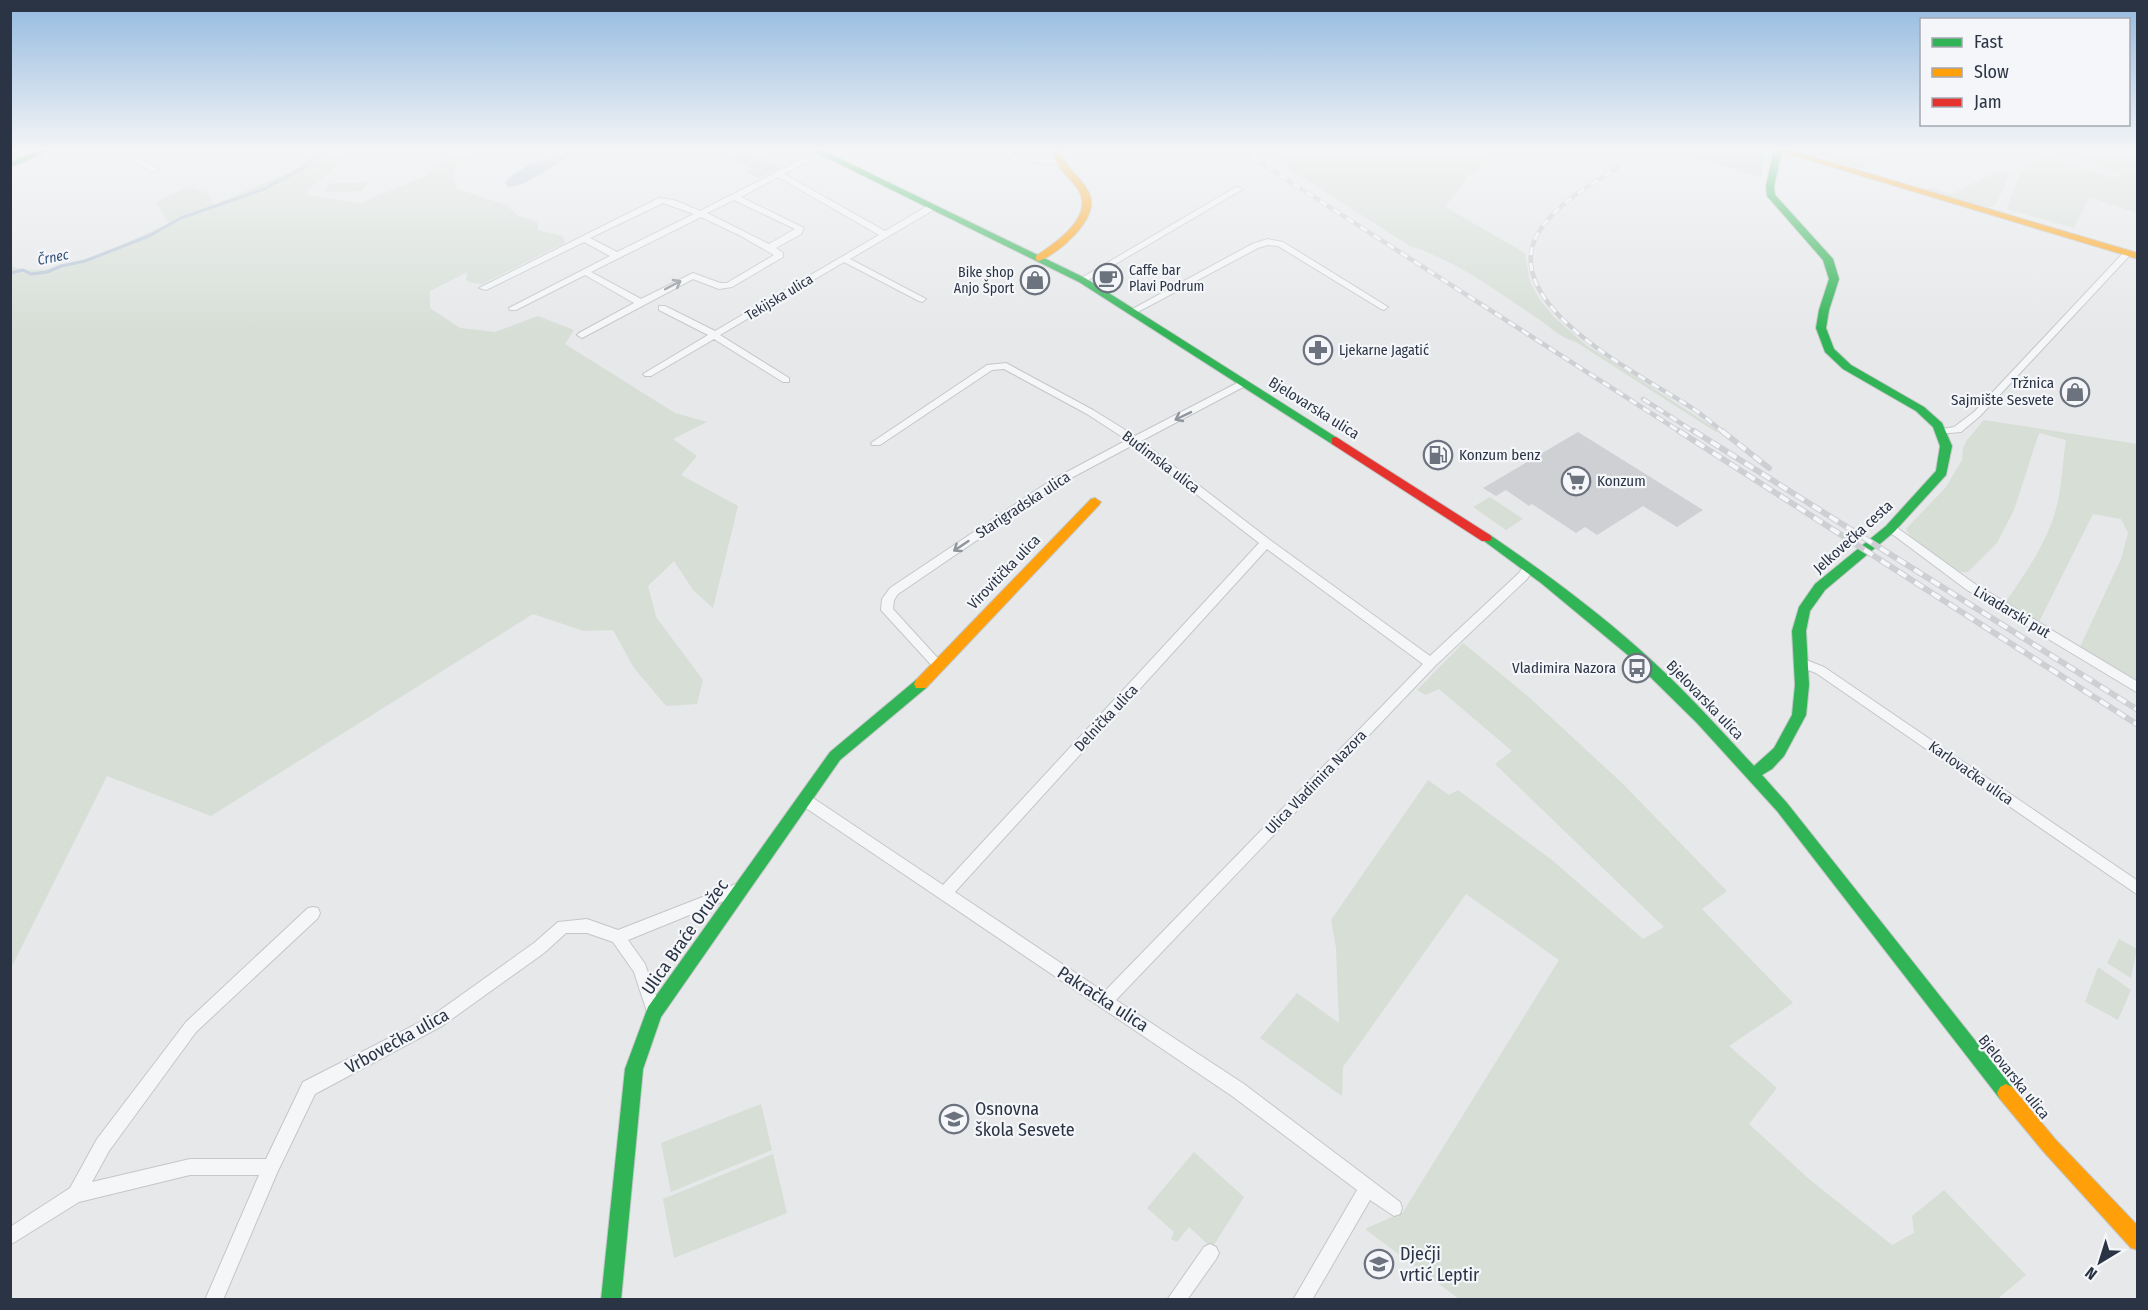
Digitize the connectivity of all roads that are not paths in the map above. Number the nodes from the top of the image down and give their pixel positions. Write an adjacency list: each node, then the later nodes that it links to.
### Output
1 (642, 210): 14 (street)
2 (691, 210): 12 (street)
3 (706, 210): 12 (street)
4 (763, 210): 15 (street)
5 (842, 210): 13 (street)
6 (926, 210): 13 (street, Tekijska ulica)
7 (939, 210): 19 (street, Bjelovarska ulica)
8 (1088, 210): 19 (street)
9 (1203, 210): 21 (street)
10 (1782, 210): 34 (street)
11 (1983, 210): 16 (street)
12 (699, 214): 15 (street); 17 (street)
13 (884, 234): 18 (street, Tekijska ulica)
14 (585, 239): 17 (street); 22 (street)
15 (769, 248): 24 (street, one-way to 15)
16 (2133, 254): 34 (street)
17 (617, 256): 20 (street)
18 (843, 258): 23 (street); 30 (street, Tekijska ulica)
19 (1039, 258): 21 (street, Bjelovarska ulica)
20 (585, 272): 24 (street); 26 (street)
21 (1082, 280): 28 (street, Bjelovarska ulica)
22 (483, 288)
23 (922, 299)
24 (641, 303): 29 (street)
25 (1384, 306): 28 (street)
26 (513, 308)
27 (662, 308): 30 (street)
28 (1131, 312): 33 (street, Bjelovarska ulica)
29 (582, 335)
30 (716, 336): 31 (street, Tekijska ulica); 32 (street)
31 (648, 374)
32 (786, 380)
33 (1239, 386): 35 (street, Starigradska ulica, one-way to 35); 40 (street, Bjelovarska ulica)
34 (1941, 432): 38 (street, Jelkovečka cesta)
35 (1133, 440): 36 (street, Budimska ulica); 39 (street, Budimska ulica); 43 (street, Starigradska ulica, one-way to 43)
36 (876, 443)
37 (1095, 502): 43 (street, Virovitička ulica)
38 (1892, 528): 42 (street, Jelkovečka cesta); 44 (street, Livadarski put)
39 (1266, 543): 41 (street, Budimska ulica); 49 (street, Delnička ulica)
40 (1529, 567): 41 (street, Ulica Vladimira Nazora); 45 (street, Bjelovarska ulica)
41 (1431, 663): 52 (street, Ulica Vladimira Nazora)
42 (1801, 663): 45 (street, Jelkovečka cesta); 48 (street, Karlovačka ulica)
43 (938, 665): 46 (street, Ulica Braće Oružec)
44 (2138, 688)
45 (1753, 774): 59 (street, Bjelovarska ulica)
46 (805, 800): 47 (street, Ulica Braće Oružec); 49 (street, Pakračka ulica)
47 (741, 888): 51 (street); 53 (street, Ulica Braće Oružec)
48 (2138, 889)
49 (945, 893): 52 (street, Pakračka ulica)
50 (313, 913): 56 (street)
51 (618, 937): 53 (street); 54 (street, Vrbovečka ulica)
52 (1105, 1001): 55 (street, Pakračka ulica)
53 (654, 1013): 62 (street, Ulica Braće Oružec)
54 (271, 1167): 56 (street); 61 (street, Vrbovečka ulica)
55 (1368, 1188): 57 (street, Pakračka ulica); 64 (street)
56 (76, 1194): 58 (street)
57 (1394, 1208)
58 (10, 1237)
59 (2138, 1241)
60 (1210, 1253): 63 (street)
61 (214, 1299)
62 (611, 1299)
63 (1176, 1299)
64 (1302, 1299)

